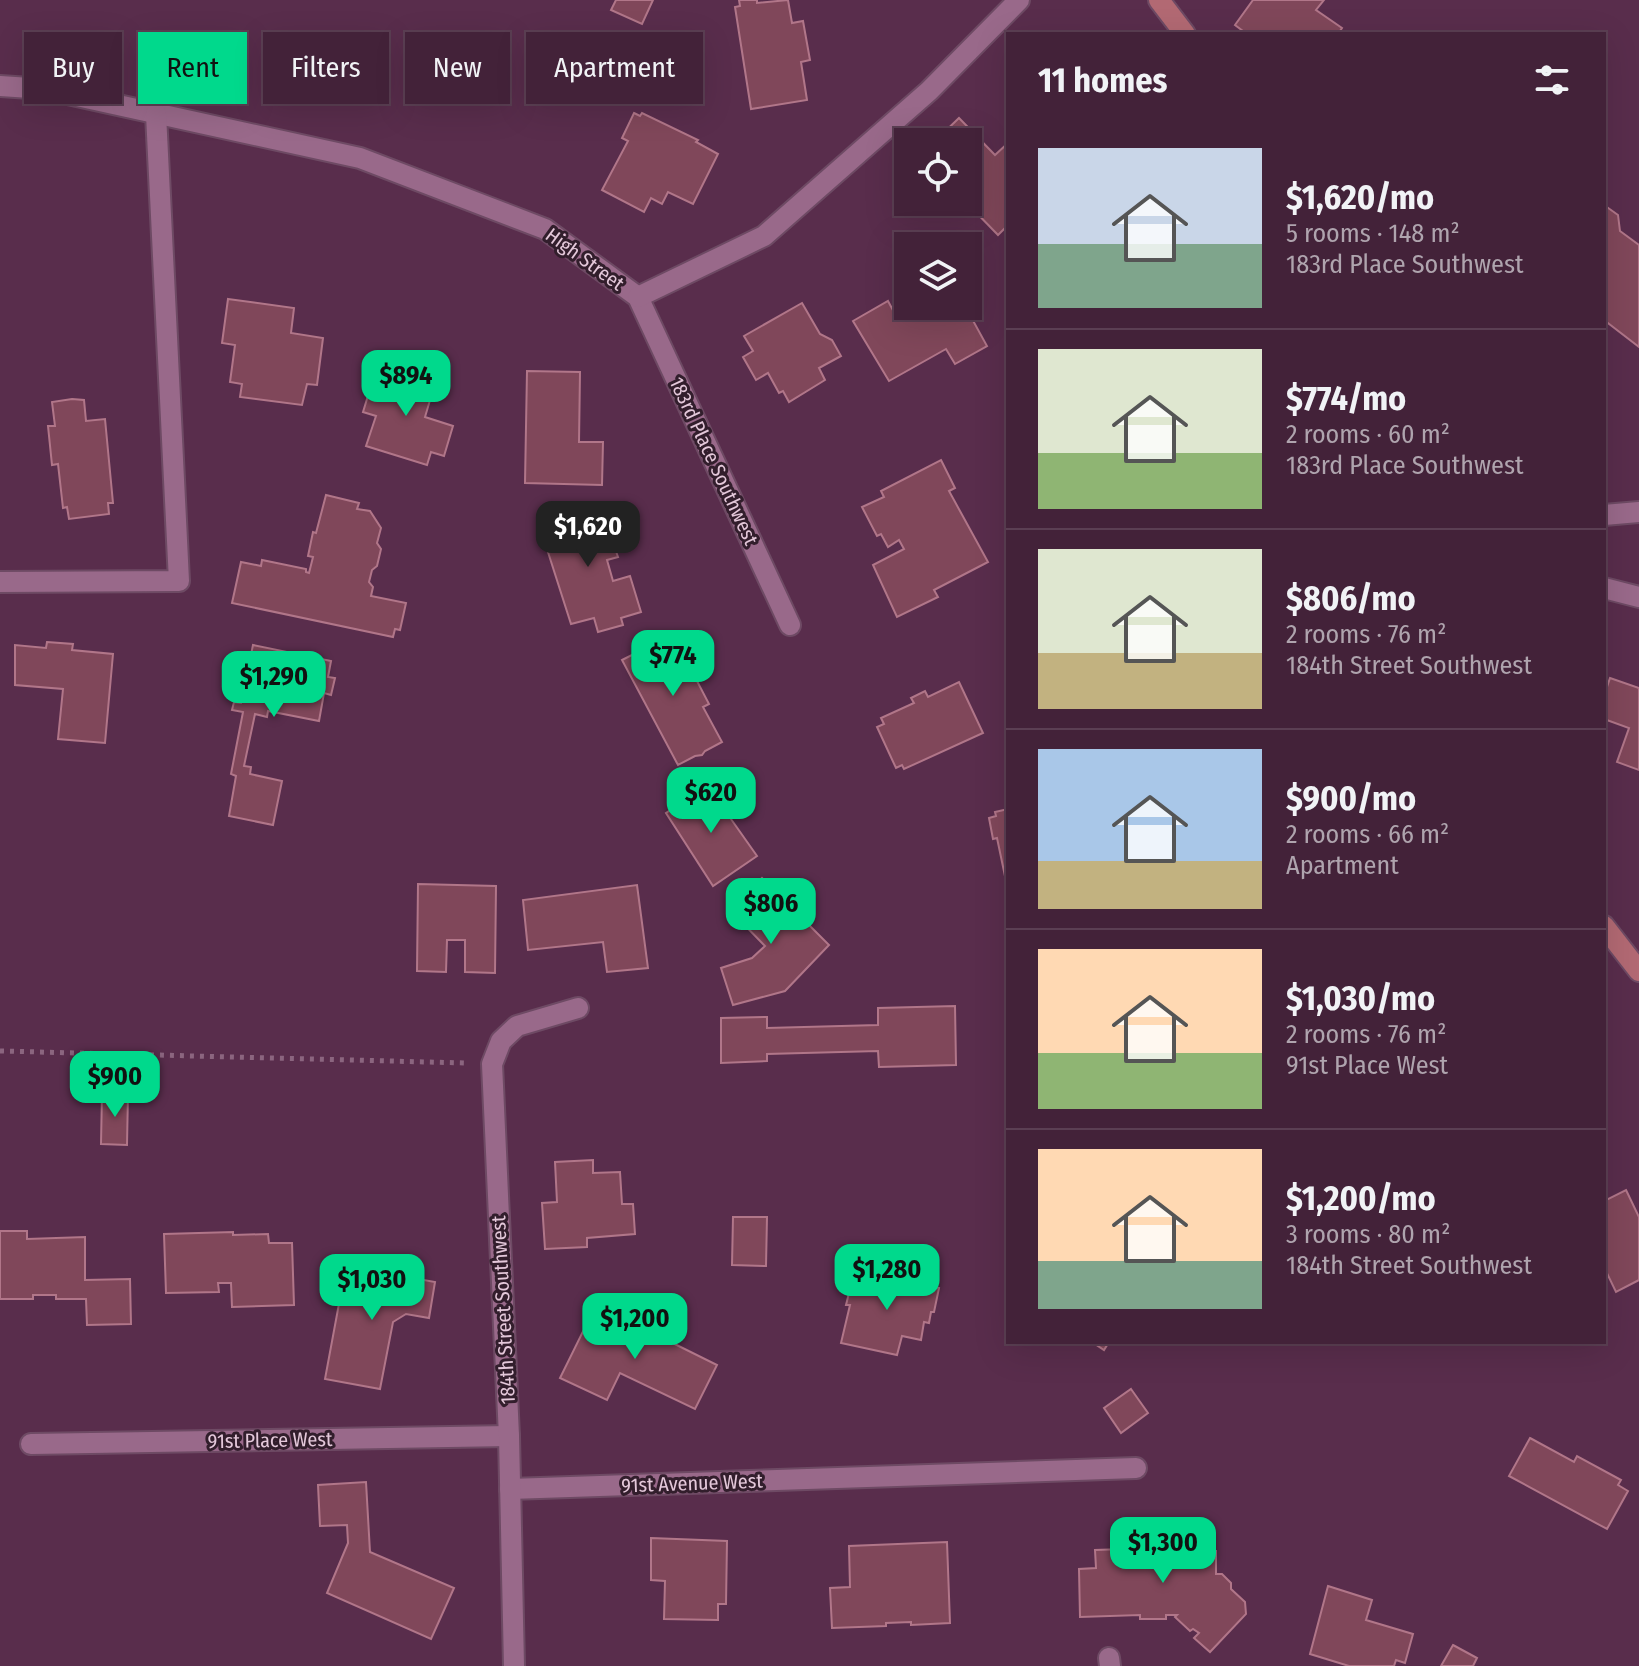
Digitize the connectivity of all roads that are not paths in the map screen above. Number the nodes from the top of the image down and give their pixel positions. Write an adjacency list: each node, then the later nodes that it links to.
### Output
1 (1019, 0): 6 (street, High Street)
2 (1159, 0): 3 (main road)
3 (1183, 32)
4 (0, 86): 5 (street, High Street)
5 (156, 114): 6 (street, High Street); 9 (street)
6 (638, 297): 12 (street, 183rd Place Southwest)
7 (1639, 512): 8 (street)
8 (1606, 515)
9 (0, 582)
10 (1606, 589): 11 (street)
11 (1639, 597)
12 (790, 625)
13 (1606, 929): 14 (main road)
14 (1639, 971)
15 (578, 1008): 16 (street, 184th Street Southwest)
16 (509, 1436): 17 (street, 91st Place West); 19 (street, 184th Street Southwest)
17 (31, 1444)
18 (1136, 1468): 19 (street, 91st Avenue West)
19 (510, 1489): 20 (street, 184th Street Southwest)
20 (514, 1666)

